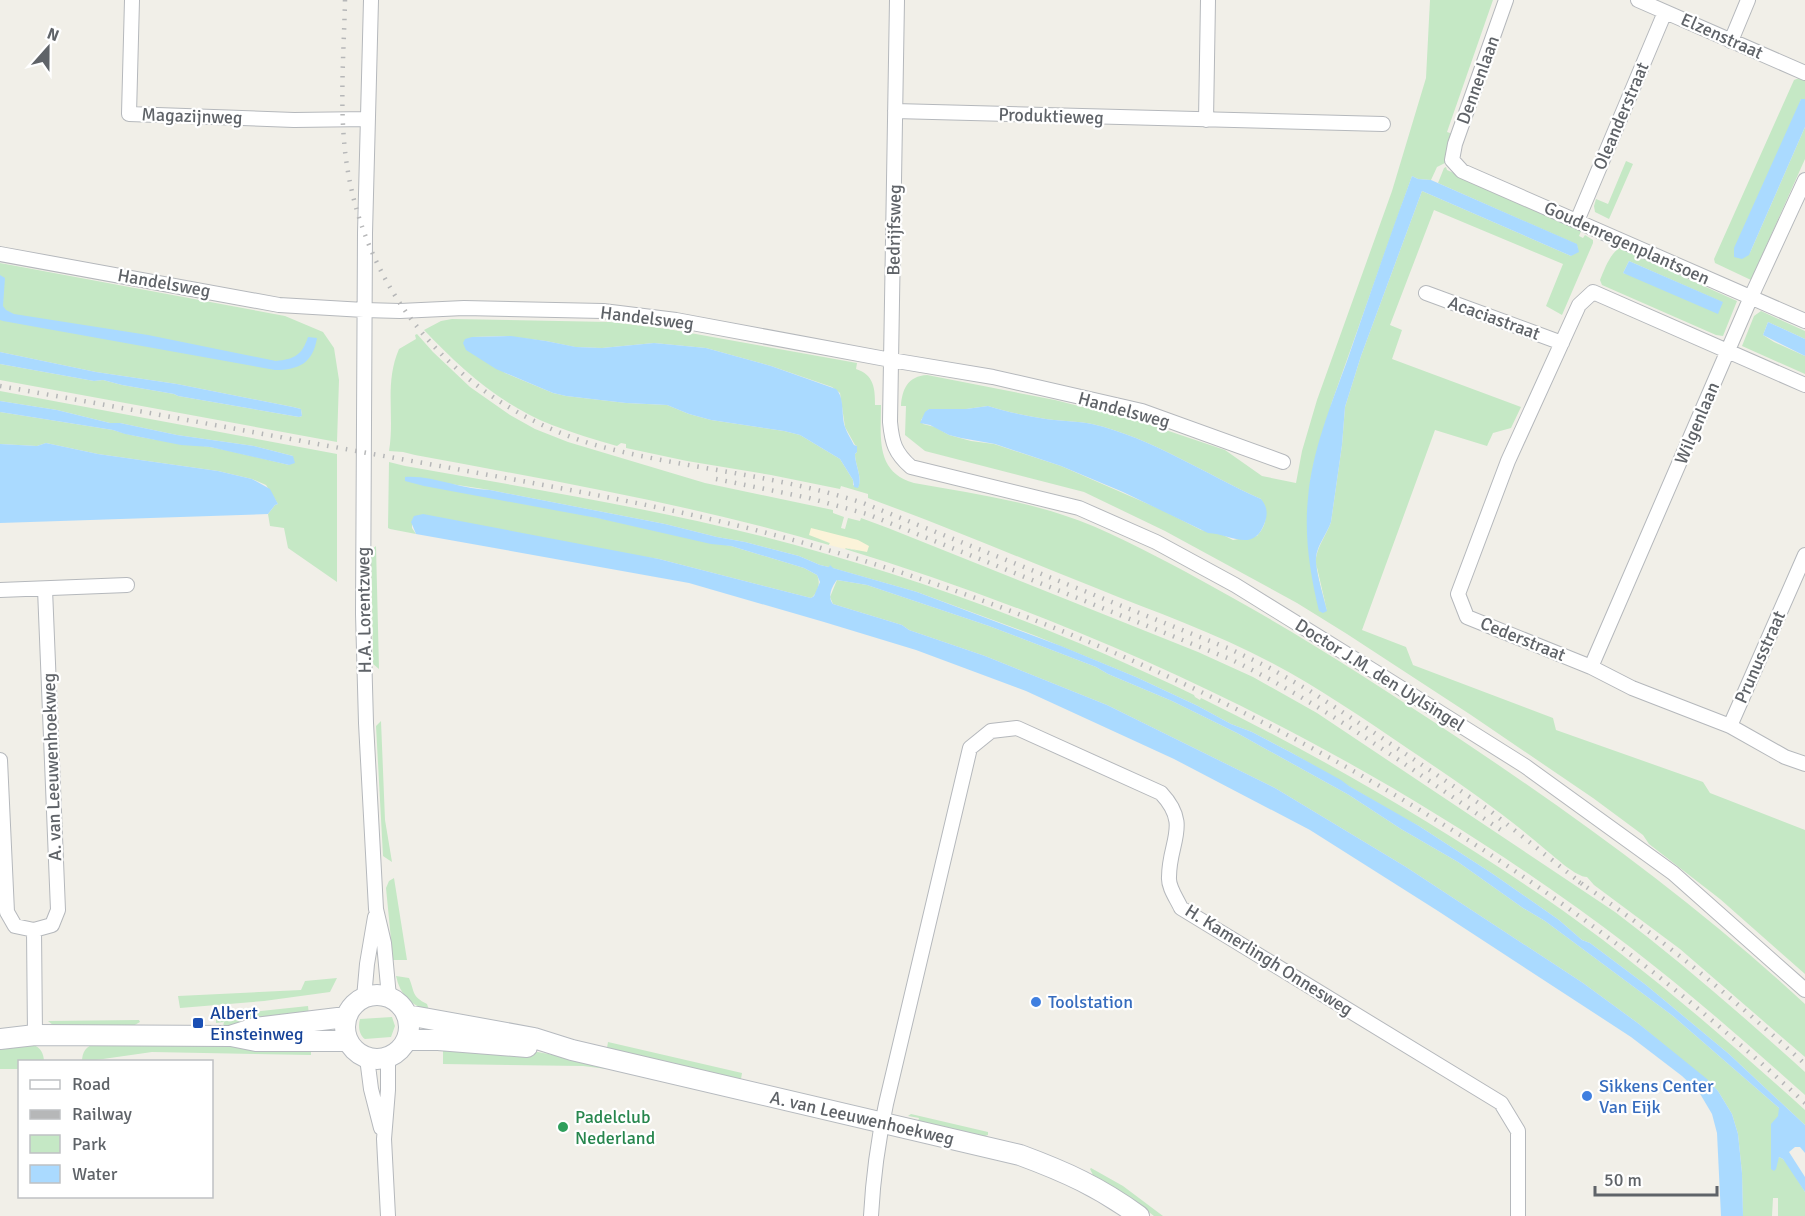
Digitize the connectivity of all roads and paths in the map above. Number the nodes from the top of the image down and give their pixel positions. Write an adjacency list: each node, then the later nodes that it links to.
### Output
1 (132, 0): 12 (street, Magazijnweg)
2 (371, 0): 12 (street)
3 (897, 0): 11 (street, Bedrijfsweg)
4 (1208, 0): 13 (street)
5 (1506, 0): 15 (street, Dennenlaan)
6 (1638, 0): 8 (street, Elzenstraat)
7 (1748, 0): 9 (street)
8 (1665, 12): 9 (street, Elzenstraat); 17 (street, Oleanderstraat)
9 (1731, 40): 10 (street, Elzenstraat)
10 (1805, 73)
11 (895, 111): 13 (street, Produktieweg); 25 (street, Bedrijfsweg)
12 (368, 119): 21 (street)
13 (1206, 120): 14 (street, Produktieweg)
14 (1383, 124)
15 (1452, 160): 17 (street, Goudenregenplantsoen)
16 (1805, 180): 20 (street, Wilgenlaan)
17 (1577, 221): 20 (street, Goudenregenplantsoen)
18 (0, 254): 21 (street, Handelsweg)
19 (1426, 293): 23 (street, Acaciastraat)
20 (1751, 297): 22 (street, Goudenregenplantsoen); 24 (street, Wilgenlaan)
21 (364, 310): 25 (street, Handelsweg); 37 (street, H.A. Lorentzweg)
22 (1805, 321)
23 (1562, 343): 24 (street, Cederstraat); 33 (street, Cederstraat)
24 (1728, 352): 26 (street); 33 (street, Wilgenlaan)
25 (891, 360): 27 (street, Bedrijfsweg); 28 (street, Handelsweg)
26 (1805, 385)
27 (901, 458): 39 (street, Doctor J.M. den Uylsingel)
28 (1282, 462)
29 (1805, 555): 34 (street, Prunusstraat)
30 (127, 585): 31 (street)
31 (45, 589): 32 (street); 38 (street, A. van Leeuwenhoekweg)
32 (0, 590)
33 (1591, 667): 34 (street, Cederstraat)
34 (1730, 726): 36 (street, Cederstraat)
35 (0, 760): 38 (street)
36 (1805, 764)
37 (376, 909): 40 (street, H.A. Lorentzweg); 41 (street, H.A. Lorentzweg)
38 (34, 930): 45 (street)
39 (1805, 990)
40 (389, 997): 41 (street); 42 (street)
41 (364, 998): 43 (street)
42 (407, 1015): 48 (street); 50 (street, A. van Leeuwenhoekweg)
43 (346, 1017): 46 (street); 49 (street)
44 (0, 1030): 45 (street)
45 (36, 1035): 46 (street); 47 (street)
46 (231, 1036): 49 (street)
47 (0, 1039)
48 (407, 1040): 50 (street, A. van Leeuwenhoekweg); 52 (street)
49 (348, 1041): 51 (street)
50 (572, 1050): 53 (street, A. van Leeuwenhoekweg)
51 (367, 1058): 52 (street); 54 (street)
52 (388, 1058): 54 (street)
53 (882, 1122): 56 (street, H. Kamerlingh Onnesweg); 57 (street, A. van Leeuwenhoekweg); 58 (street, H. Kamerlingh Onnesweg)
54 (384, 1139): 55 (street)
55 (388, 1216)
56 (871, 1216)
57 (1139, 1216)
58 (1518, 1216)

